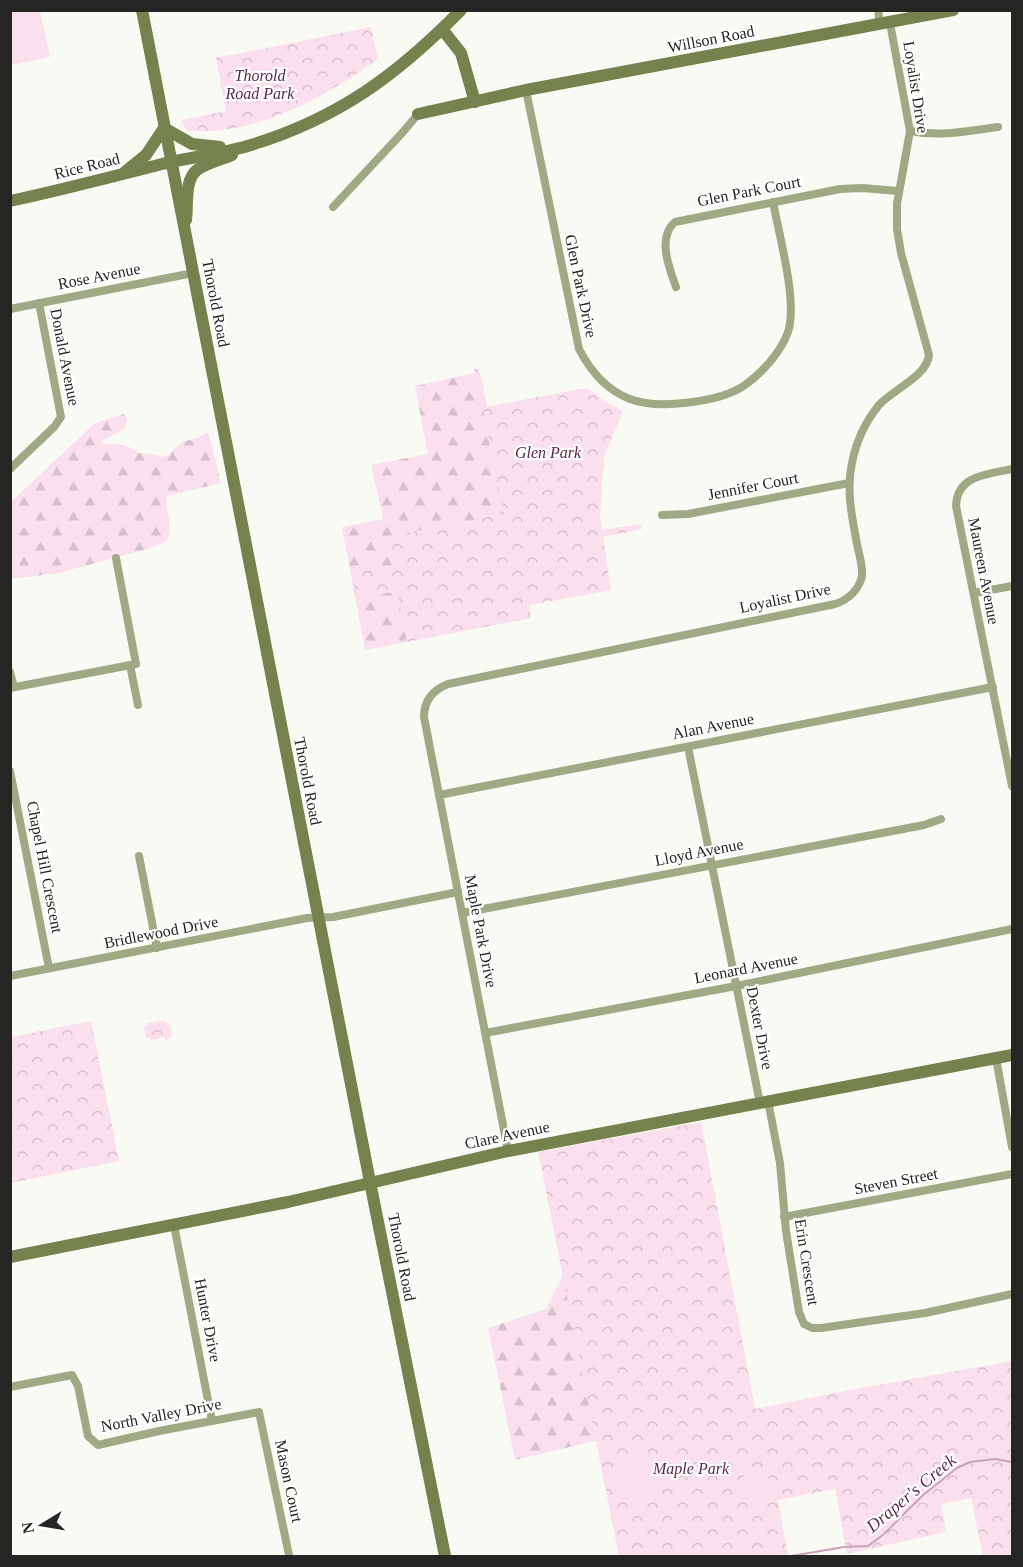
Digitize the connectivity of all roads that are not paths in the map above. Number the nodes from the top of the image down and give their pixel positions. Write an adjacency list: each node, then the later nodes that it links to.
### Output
1 (142, 10): 10 (street, Thorold Road)
2 (460, 10): 6 (street)
3 (878, 10): 5 (street, Loyalist Drive)
4 (953, 10): 5 (street, Willson Road)
5 (885, 23): 7 (street, Willson Road); 12 (street, Loyalist Drive)
6 (442, 29): 8 (street); 13 (street)
7 (526, 90): 8 (street, Willson Road); 18 (street, Glen Park Drive)
8 (475, 102): 9 (street, Willson Road)
9 (418, 114): 19 (street)
10 (163, 123): 13 (street); 14 (street, Thorold Road); 15 (street)
11 (998, 127): 12 (street)
12 (910, 131): 16 (street, Loyalist Drive)
13 (249, 146): 14 (street, Rice Road); 20 (street)
14 (171, 162): 15 (street, Rice Road); 20 (street, Thorold Road)
15 (122, 175): 17 (street, Rice Road)
16 (898, 191): 18 (street, Glen Park Court); 27 (street, Loyalist Drive)
17 (10, 201)
18 (773, 202): 22 (street, Glen Park Court)
19 (333, 207)
20 (185, 232): 21 (street, Thorold Road)
21 (193, 273): 23 (street, Rose Avenue); 48 (street, Thorold Road)
22 (676, 287)
23 (39, 303): 24 (street, Rose Avenue); 26 (street, Donald Avenue)
24 (10, 309)
25 (1012, 468): 31 (street, Maureen Avenue)
26 (10, 469)
27 (849, 483): 28 (street, Jennifer Court); 37 (street, Loyalist Drive)
28 (662, 515)
29 (116, 558): 32 (street)
30 (1012, 586): 31 (street)
31 (974, 593): 35 (street, Maureen Avenue)
32 (130, 665): 34 (street); 36 (street)
33 (10, 672): 34 (street)
34 (12, 687)
35 (993, 687): 38 (street, Alan Avenue); 40 (street, Maureen Avenue)
36 (138, 705)
37 (424, 717): 41 (street, Maple Park Drive)
38 (688, 747): 41 (street, Alan Avenue); 45 (street, Dexter Drive)
39 (10, 771): 42 (street, Chapel Hill Crescent)
40 (1012, 786)
41 (439, 795): 46 (street, Maple Park Drive)
42 (14, 807): 51 (street, Chapel Hill Crescent)
43 (940, 819): 45 (street, Lloyd Avenue)
44 (139, 856): 50 (street)
45 (712, 865): 47 (street, Lloyd Avenue); 53 (street, Dexter Drive)
46 (458, 892): 47 (street, Maple Park Drive); 48 (street)
47 (462, 913): 54 (street, Maple Park Drive)
48 (318, 918): 50 (street, Bridlewood Drive); 61 (street, Thorold Road)
49 (1012, 929): 53 (street, Leonard Avenue)
50 (157, 948): 51 (street, Bridlewood Drive)
51 (50, 968): 52 (street, Bridlewood Drive)
52 (10, 976)
53 (736, 986): 54 (street, Leonard Avenue); 57 (street, Dexter Drive)
54 (485, 1033): 59 (street, Maple Park Drive)
55 (1012, 1055): 56 (street, Clare Avenue)
56 (996, 1058): 57 (street, Clare Avenue); 58 (street)
57 (764, 1102): 59 (street, Clare Avenue); 62 (street, Erin Crescent)
58 (1012, 1147)
59 (508, 1151): 61 (street, Clare Avenue)
60 (1012, 1174): 62 (street, Steven Street)
61 (370, 1182): 63 (street, Clare Avenue); 70 (street, Thorold Road)
62 (784, 1217): 65 (street, Erin Crescent)
63 (174, 1225): 64 (street, Clare Avenue); 68 (street, Hunter Drive)
64 (10, 1257)
65 (1012, 1294)
66 (10, 1387): 68 (street, North Valley Drive)
67 (260, 1412): 68 (street, North Valley Drive); 69 (street, Mason Court)
68 (212, 1421)
69 (289, 1555)
70 (445, 1557)

